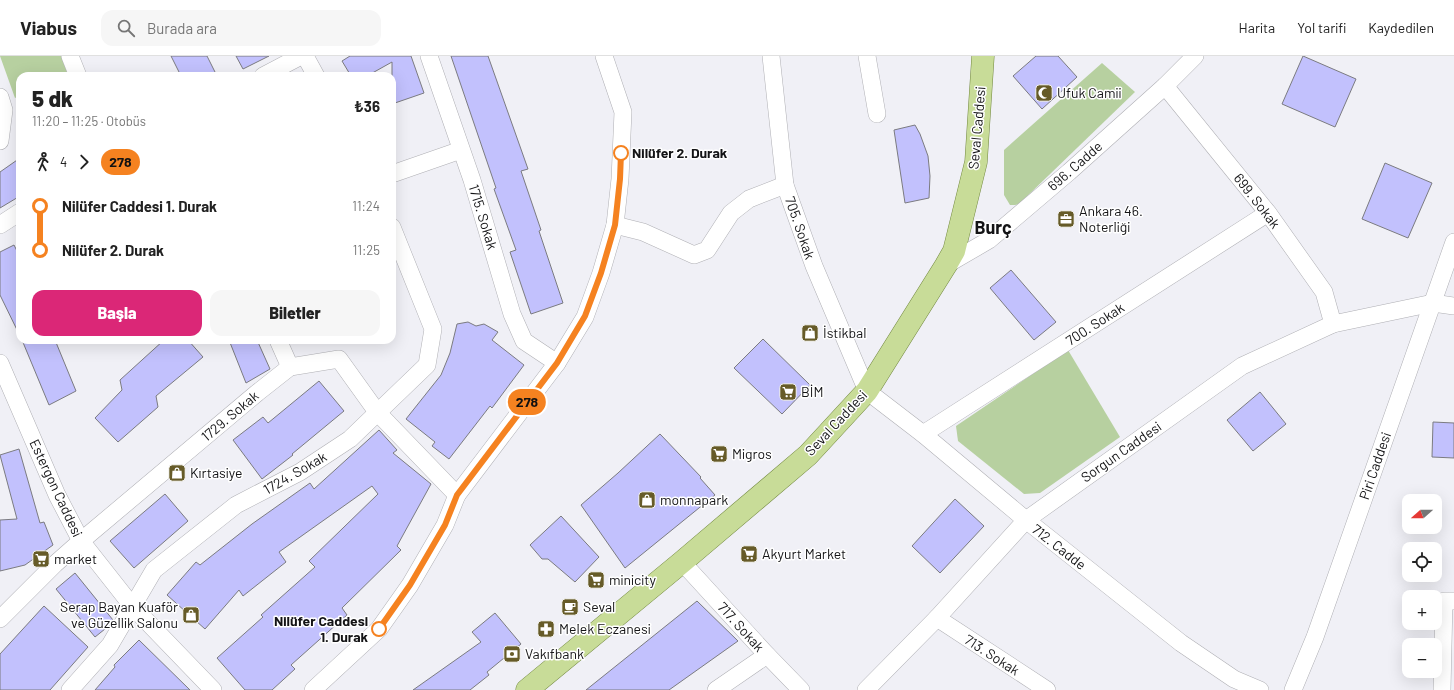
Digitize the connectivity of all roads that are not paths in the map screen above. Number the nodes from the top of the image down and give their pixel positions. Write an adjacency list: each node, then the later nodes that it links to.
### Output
1 (70, 56): 10 (street)
2 (301, 56): 11 (street)
3 (305, 56): 12 (street)
4 (429, 56): 17 (street, 1715. Sokak)
5 (604, 56): 23 (street)
6 (771, 56): 19 (street, 705. Sokak)
7 (867, 56): 15 (street)
8 (983, 56): 27 (main road, Seval Caddesi)
9 (1195, 56): 13 (street, 696. Cadde)
10 (76, 72)
11 (271, 72)
12 (314, 72)
13 (1165, 86): 20 (street, 699. Sokak); 27 (street, 696. Cadde)
14 (0, 97): 16 (street)
15 (877, 114)
16 (0, 141)
17 (462, 150): 18 (street); 33 (street, 1715. Sokak)
18 (396, 173)
19 (785, 185): 23 (street); 35 (street, 705. Sokak)
20 (1268, 213): 30 (street, 699. Sokak); 37 (street, 700. Sokak)
21 (16, 217): 22 (street)
22 (0, 225)
23 (615, 225): 33 (street)
24 (1454, 242): 28 (street, Piri Caddesi)
25 (396, 249): 26 (street, 1724. Sokak)
26 (398, 260): 36 (street, 1724. Sokak)
27 (946, 266): 35 (main road, Seval Caddesi)
28 (1433, 303): 29 (street, Sorgun Caddesi); 30 (street, Sorgun Caddesi); 56 (street, Piri Caddesi)
29 (1454, 306)
30 (1333, 324): 39 (street, Sorgun Caddesi)
31 (280, 344): 34 (street)
32 (0, 363): 40 (street, Estergon Caddesi)
33 (557, 363): 38 (street)
34 (290, 367): 36 (street, 1729. Sokak); 40 (street, 1729. Sokak)
35 (867, 390): 37 (street, 712. Cadde); 41 (main road, Seval Caddesi)
36 (377, 412): 38 (street, 1729. Sokak); 43 (street, 1724. Sokak)
37 (923, 434): 39 (street, 712. Cadde)
38 (457, 495): 50 (street)
39 (1026, 520): 44 (street, Sorgun Caddesi); 55 (street, 712. Cadde)
40 (81, 541): 43 (street, Estergon Caddesi); 45 (street, 1729. Sokak)
41 (682, 562): 46 (street, 717. Sokak); 51 (main road, Seval Caddesi)
42 (1454, 601): 57 (street)
43 (133, 607): 48 (street, 1724. Sokak); 49 (street, Estergon Caddesi)
44 (936, 618): 47 (street, 713. Sokak); 54 (street, Sorgun Caddesi)
45 (0, 619)
46 (767, 655): 52 (street); 53 (street, 717. Sokak)
47 (1042, 689)
48 (70, 690)
49 (213, 690)
50 (313, 690)
51 (527, 690)
52 (716, 690)
53 (801, 690)
54 (866, 690)
55 (1260, 690)
56 (1293, 690)
57 (1442, 690)

